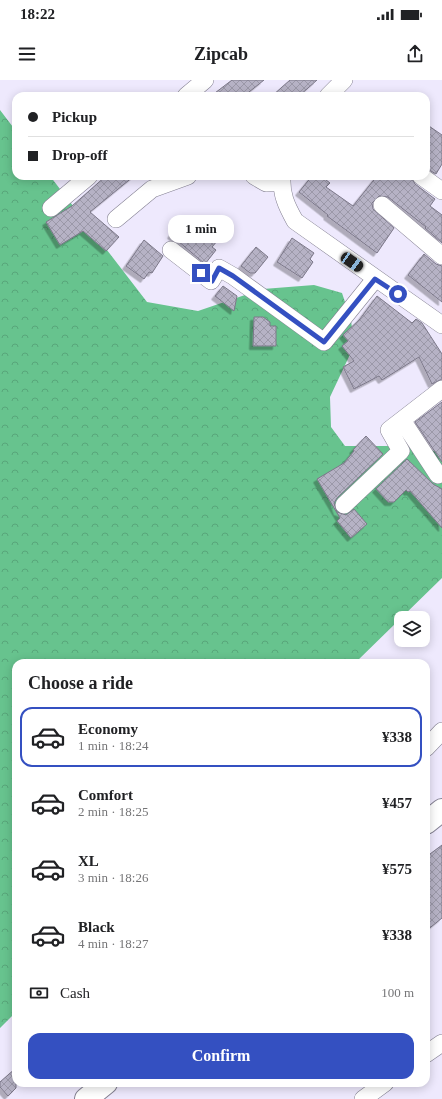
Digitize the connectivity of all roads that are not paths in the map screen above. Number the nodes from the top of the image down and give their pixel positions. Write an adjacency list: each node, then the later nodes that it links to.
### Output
1 (205, 80): 3 (street)
2 (344, 80): 4 (street)
3 (191, 92)
4 (332, 92)
5 (84, 180): 13 (street)
6 (177, 180): 14 (street)
7 (261, 180): 8 (street)
8 (278, 180)
9 (282, 180): 17 (street)
10 (426, 180): 11 (street)
11 (442, 191)
12 (382, 205): 16 (street)
13 (51, 208)
14 (116, 219)
15 (171, 250): 17 (street)
16 (442, 256)
17 (375, 279): 18 (street)
18 (442, 325)
19 (442, 389): 20 (street)
20 (402, 420): 21 (street); 22 (street)
21 (438, 475)
22 (344, 505)
23 (442, 731): 24 (street)
24 (430, 744)
25 (442, 810): 26 (main road)
26 (430, 820)
27 (442, 1043): 28 (street)
28 (430, 1051)
29 (380, 1087): 30 (street)
30 (363, 1099)

